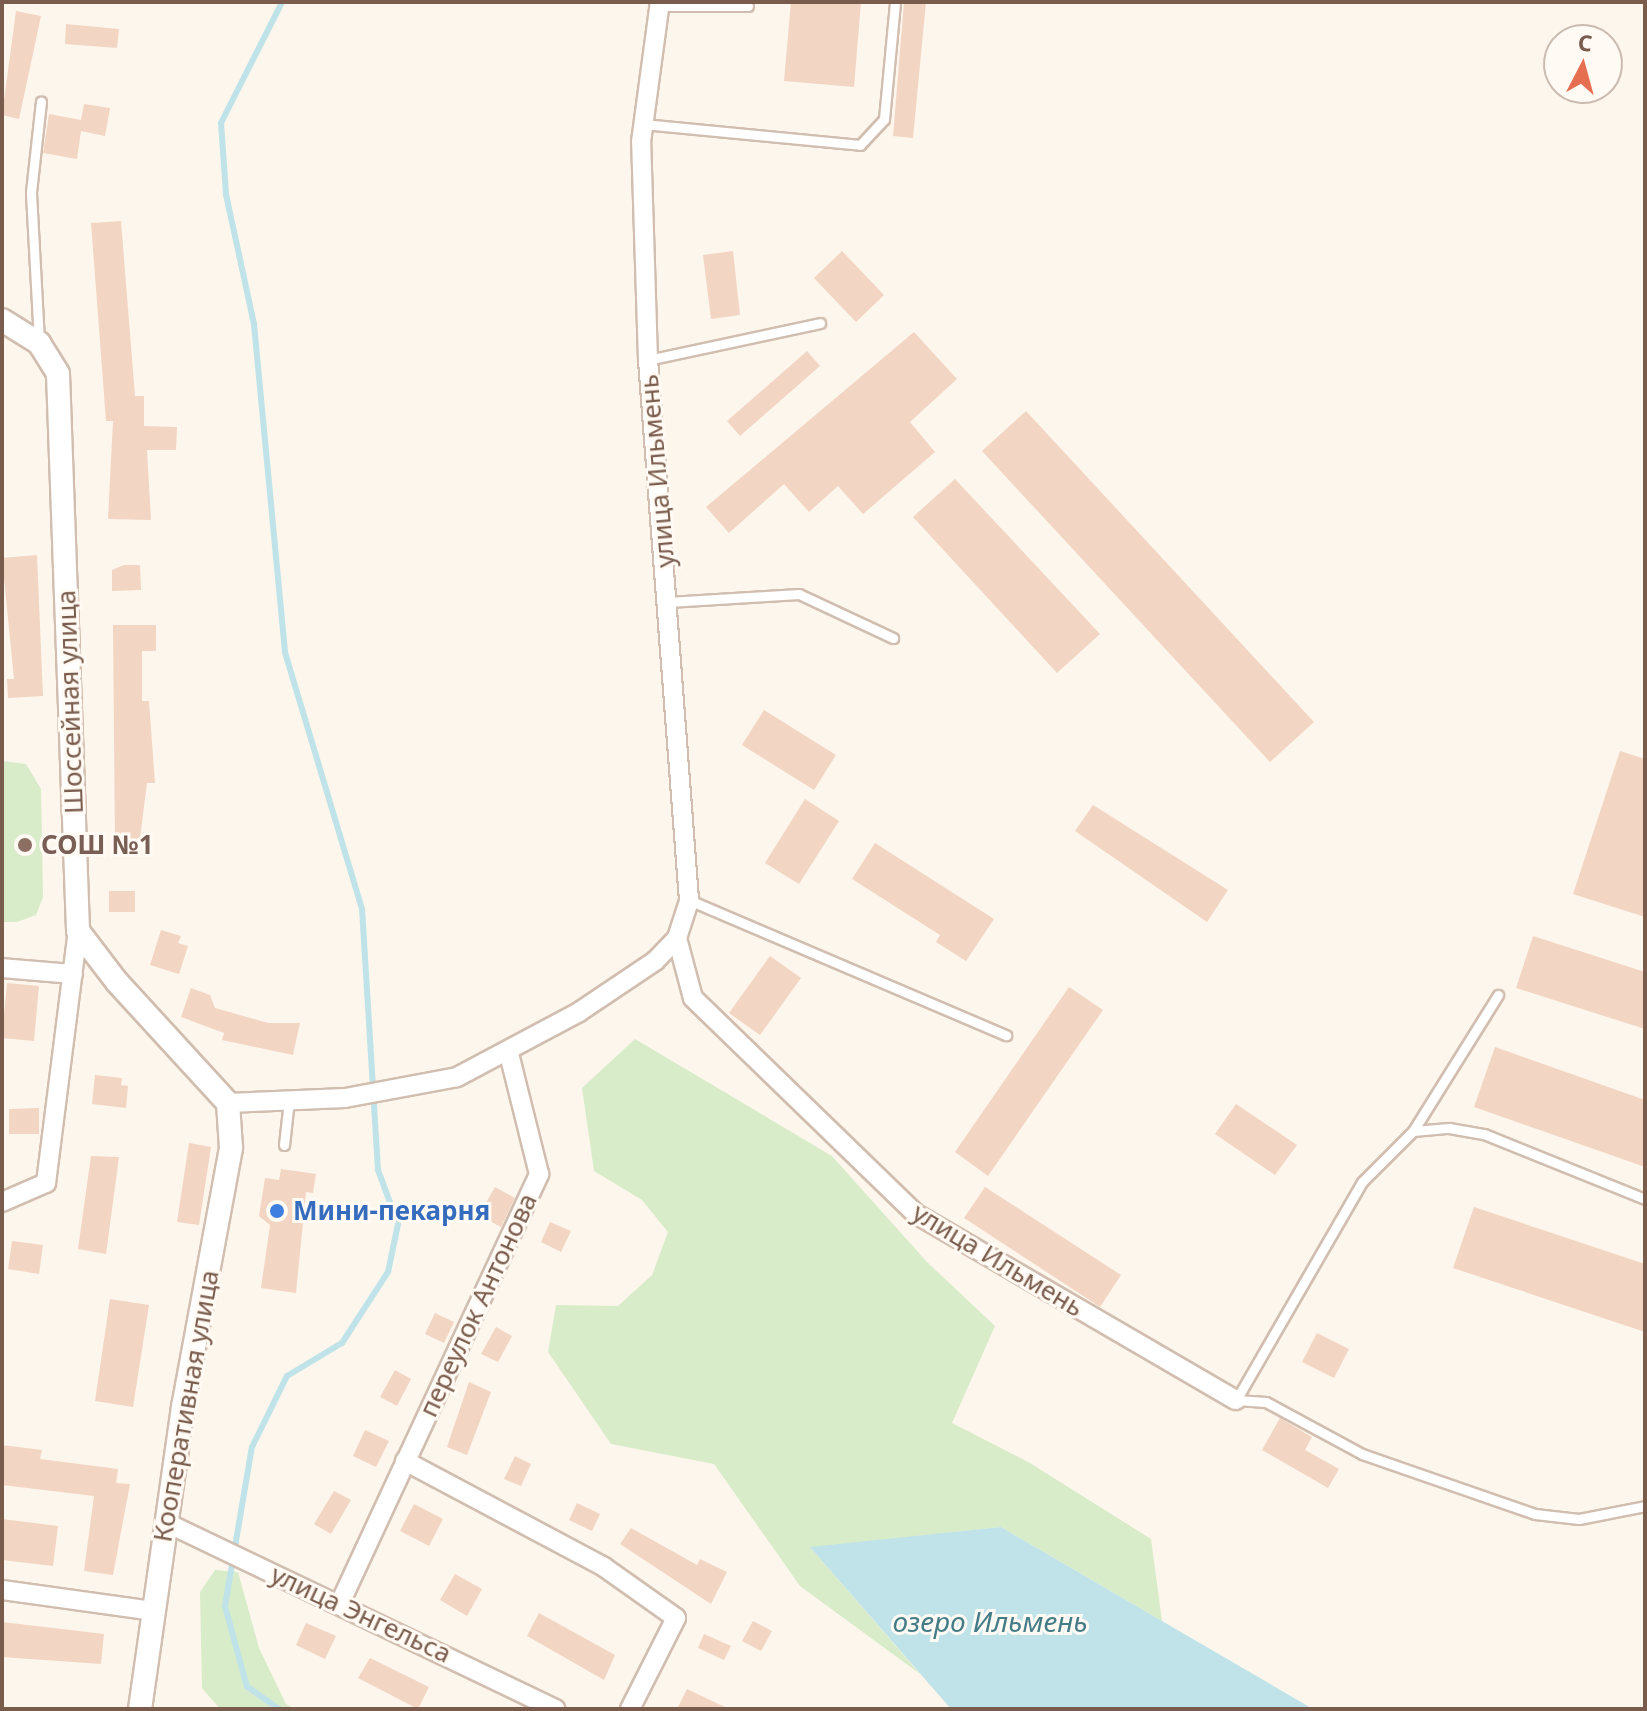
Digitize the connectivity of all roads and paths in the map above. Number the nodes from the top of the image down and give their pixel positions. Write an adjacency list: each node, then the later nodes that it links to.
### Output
1 (895, 2): 5 (lane)
2 (660, 4): 3 (lane); 5 (street, улица Ильмень)
3 (748, 6)
4 (41, 102): 8 (lane)
5 (643, 124): 9 (street, улица Ильмень)
6 (2, 320): 8 (street, Шоссейная улица)
7 (820, 323): 9 (lane)
8 (39, 343): 13 (street, Шоссейная улица)
9 (648, 360): 10 (street, улица Ильмень)
10 (668, 602): 11 (lane); 12 (street, улица Ильмень)
11 (893, 638)
12 (689, 900): 14 (street, улица Ильмень); 18 (lane)
13 (78, 931): 16 (street); 21 (street)
14 (677, 938): 19 (street, улица Ильмень); 26 (street, улица Ильмень)
15 (2, 968): 16 (street)
16 (73, 974): 25 (street)
17 (1498, 995): 22 (lane)
18 (1006, 1035)
19 (509, 1054): 20 (street, улица Ильмень); 27 (street, переулок Антонова)
20 (289, 1100): 21 (street, улица Ильмень); 23 (lane)
21 (228, 1103): 29 (street, Кооперативная улица)
22 (1413, 1131): 24 (lane); 26 (lane)
23 (284, 1145)
24 (1645, 1199)
25 (2, 1202)
26 (1236, 1400): 28 (lane)
27 (405, 1461): 31 (street, переулок Антонова); 35 (street)
28 (1645, 1506)
29 (165, 1522): 31 (street, улица Энгельса); 32 (street, Кооперативная улица)
30 (2, 1590): 32 (street)
31 (341, 1601): 34 (street, улица Энгельса)
32 (153, 1611): 33 (street, Кооперативная улица)
33 (140, 1709)
34 (555, 1709)
35 (630, 1709)

